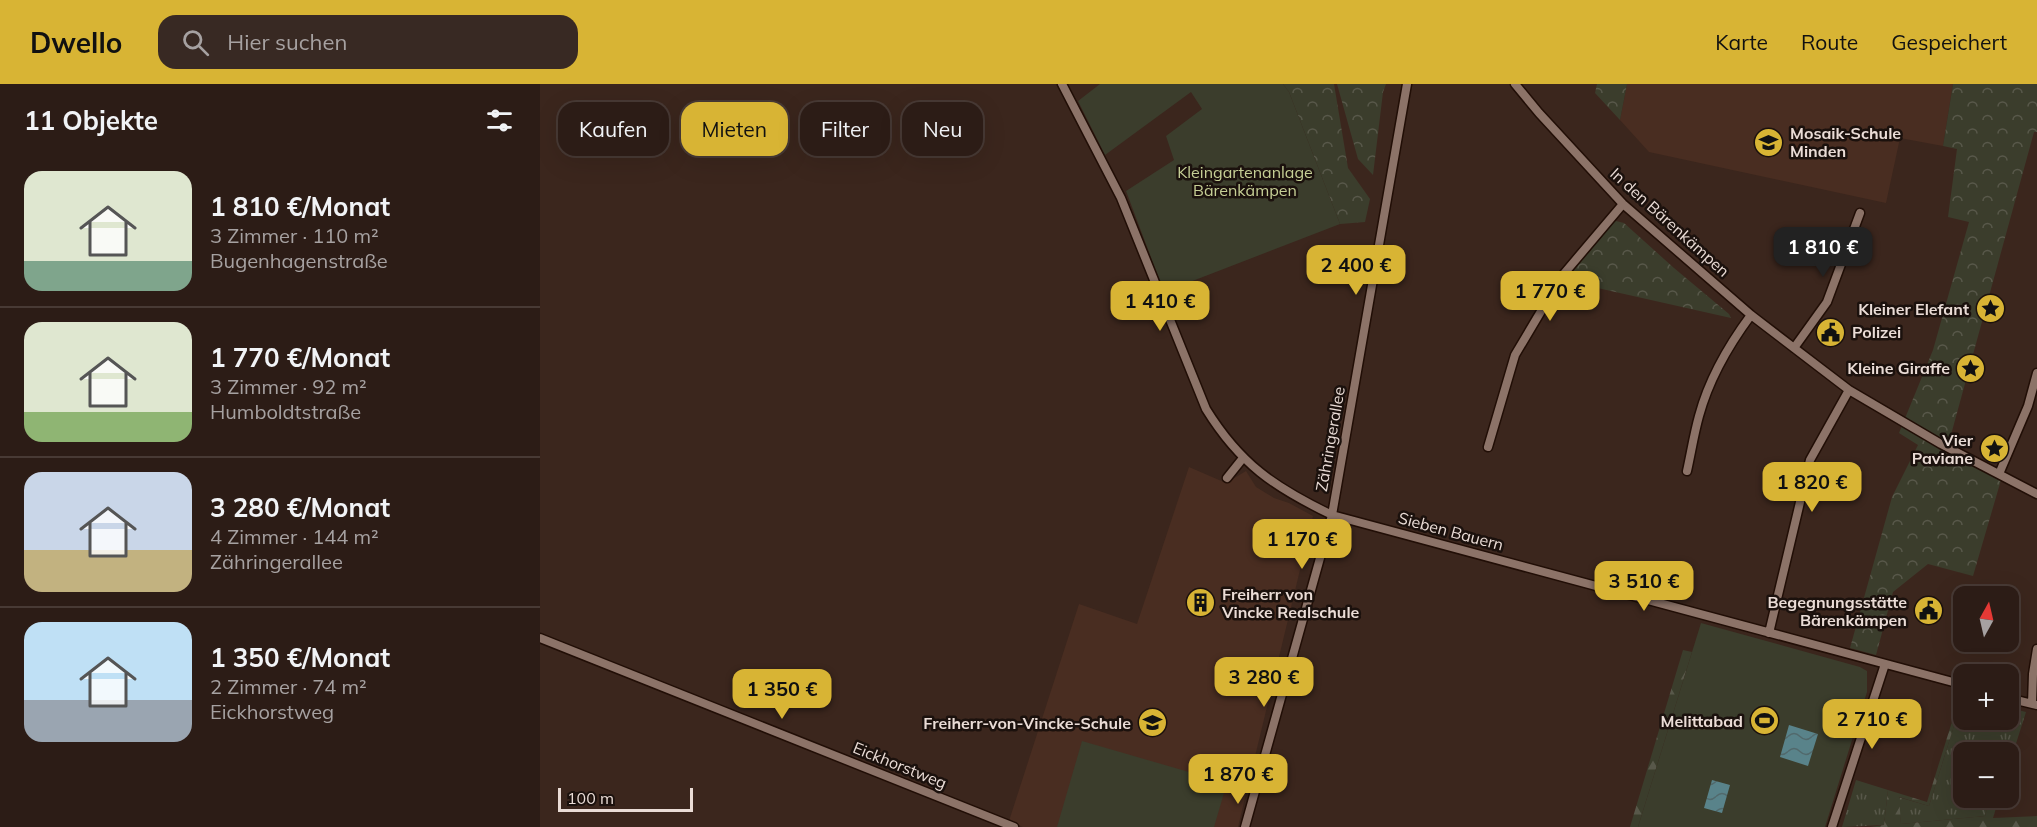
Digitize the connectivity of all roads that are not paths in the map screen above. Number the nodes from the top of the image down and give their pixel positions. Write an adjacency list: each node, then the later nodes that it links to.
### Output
1 (1062, 84): 11 (street, Sieben Bauern)
2 (1407, 84): 16 (street, Zähringerallee)
3 (1515, 84): 4 (street, In den Bärenkämpen)
4 (1623, 204): 6 (street, In den Bärenkämpen); 10 (street)
5 (1860, 213): 7 (street)
6 (1751, 315): 7 (street, In den Bärenkämpen); 12 (street)
7 (1794, 348): 9 (street, In den Bärenkämpen)
8 (2037, 373): 13 (street)
9 (1849, 390): 13 (street, In den Bärenkämpen); 17 (street)
10 (1488, 447)
11 (1243, 458): 14 (street); 16 (street, Sieben Bauern)
12 (1687, 471)
13 (1999, 474): 15 (street, In den Bärenkämpen)
14 (1227, 478)
15 (2037, 494)
16 (1332, 515): 17 (street, Sieben Bauern); 25 (street, Zähringerallee)
17 (1769, 633): 20 (street, Sieben Bauern)
18 (540, 638): 24 (street, Eickhorstweg)
19 (2037, 649): 23 (street)
20 (1885, 664): 21 (street, Sieben Bauern); 26 (street)
21 (1953, 682)
22 (2019, 701): 23 (street)
23 (2035, 705)
24 (1014, 827)
25 (1245, 827)
26 (1833, 827)

